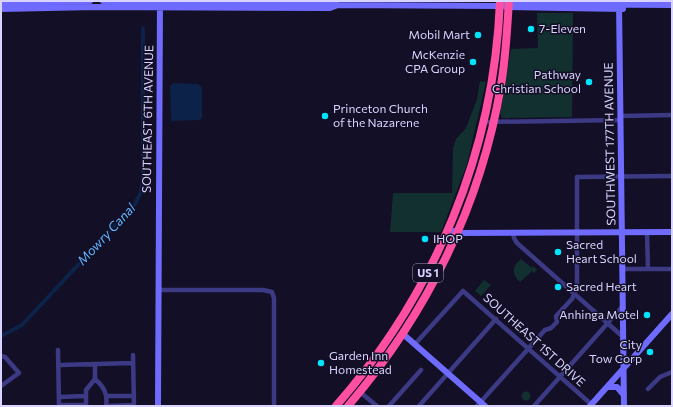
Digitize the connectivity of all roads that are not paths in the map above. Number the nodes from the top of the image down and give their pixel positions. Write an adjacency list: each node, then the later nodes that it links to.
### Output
1 (90, 1): 4 (street)
2 (103, 1): 5 (street)
3 (312, 1): 5 (street); 9 (street)
4 (1, 3)
5 (160, 3): 9 (street); 12 (street); 29 (street, SOUTHEAST 6TH AVENUE)
6 (500, 4): 7 (street); 9 (street); 15 (highway, US 1)
7 (509, 4): 8 (street); 16 (highway, US 1)
8 (554, 4): 10 (street)
9 (338, 5)
10 (619, 5): 11 (street); 14 (street, SOUTHWEST 177TH AVENUE)
11 (672, 6)
12 (1, 9)
13 (672, 115): 14 (street)
14 (621, 118): 16 (street); 17 (street, SOUTHWEST 177TH AVENUE)
15 (484, 122): 16 (street); 19 (highway, US 1)
16 (494, 122): 24 (highway, US 1)
17 (621, 176): 18 (street); 20 (street); 21 (street, SOUTHWEST 177TH AVENUE)
18 (672, 176)
19 (449, 230): 24 (street); 30 (highway, US 1)
20 (576, 232): 21 (street); 25 (street); 31 (street)
21 (622, 232): 22 (street); 26 (street, SOUTHWEST 177TH AVENUE)
22 (647, 232): 23 (street); 27 (street)
23 (672, 232)
24 (458, 233): 25 (street); 37 (highway, US 1)
25 (513, 233): 31 (street)
26 (622, 269): 27 (street); 32 (street, SOUTHWEST 177TH AVENUE)
27 (648, 269): 28 (street)
28 (672, 269)
29 (158, 290): 69 (street, SOUTHEAST 6TH AVENUE); 70 (street)
30 (417, 293): 36 (highway, US 1); 37 (highway)
31 (575, 294): 35 (street); 40 (street)
32 (622, 307): 35 (street); 38 (street, SOUTHWEST 177TH AVENUE)
33 (672, 314): 47 (street)
34 (496, 319): 39 (street, SOUTHEAST 1ST DRIVE); 40 (street, SOUTHEAST 1ST DRIVE); 51 (street)
35 (608, 322): 38 (street); 52 (street)
36 (394, 332): 49 (highway); 71 (highway, US 1)
37 (403, 334): 39 (street); 49 (highway, US 1)
38 (622, 336): 47 (street, SOUTHWEST 177TH AVENUE)
39 (415, 344): 51 (street)
40 (528, 349): 52 (street, SOUTHEAST 1ST DRIVE); 65 (street)
41 (58, 350): 46 (street)
42 (133, 355): 44 (street)
43 (1, 356): 54 (street)
44 (133, 363): 45 (street); 61 (street)
45 (96, 364): 46 (street); 53 (street)
46 (58, 365): 62 (street)
47 (623, 369): 55 (street); 58 (street, SOUTHWEST 177TH AVENUE)
48 (421, 370): 74 (street)
49 (376, 372): 57 (highway, US 1)
50 (672, 372): 56 (street)
51 (448, 373): 65 (street); 75 (street)
52 (560, 376): 66 (street, SOUTHEAST 1ST DRIVE); 76 (street)
53 (95, 379): 59 (street); 60 (street)
54 (1, 386)
55 (607, 388): 58 (street); 66 (street)
56 (648, 389)
57 (360, 392): 72 (highway, US 1); 73 (street)
58 (623, 394): 77 (street, SOUTHWEST 177TH AVENUE)
59 (85, 396): 62 (street); 64 (street)
60 (107, 396): 61 (street); 67 (street)
61 (134, 396): 68 (street)
62 (59, 397): 63 (street)
63 (59, 405): 64 (street)
64 (86, 405)
65 (481, 405)
66 (591, 405)
67 (106, 406): 68 (street)
68 (134, 406)
69 (158, 406)
70 (274, 406)
71 (336, 406)
72 (348, 406)
73 (377, 406)
74 (389, 406)
75 (419, 406)
76 (534, 406)
77 (624, 406)

